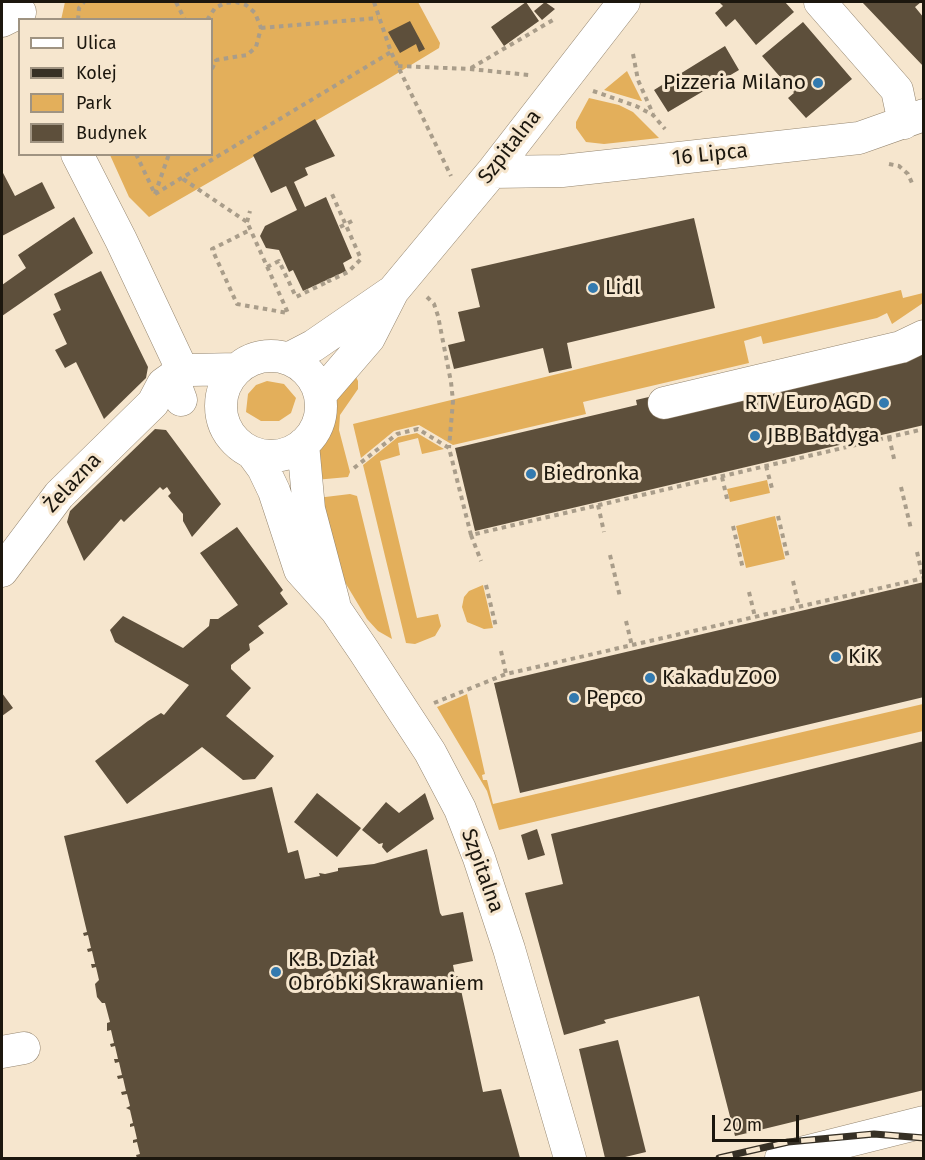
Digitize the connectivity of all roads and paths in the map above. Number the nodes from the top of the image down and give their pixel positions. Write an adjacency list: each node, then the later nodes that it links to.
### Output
1 (84, 2): 7 (path)
2 (176, 2): 8 (path)
3 (374, 2): 10 (path)
4 (624, 2): 29 (street, Szpitalna)
5 (820, 2): 23 (street)
6 (247, 3): 9 (path); 12 (path)
7 (78, 18)
8 (184, 18)
9 (208, 18)
10 (378, 18): 12 (path); 13 (path)
11 (553, 20): 19 (path)
12 (261, 28): 16 (path)
13 (391, 52): 17 (path); 31 (path)
14 (633, 54): 22 (path)
15 (213, 57): 16 (path)
16 (216, 60): 18 (path)
17 (398, 66): 19 (path); 30 (path)
18 (213, 67)
19 (470, 69): 20 (path)
20 (531, 75)
21 (593, 91): 22 (path)
22 (653, 115): 24 (path)
23 (914, 119): 29 (street, 16 Lipca)
24 (668, 132)
25 (78, 156): 47 (street)
26 (137, 156): 33 (path)
27 (168, 156): 33 (path)
28 (889, 164): 32 (path)
29 (492, 172): 42 (street, Szpitalna)
30 (452, 177)
31 (183, 178): 33 (path); 37 (path)
32 (912, 183)
33 (155, 194)
34 (332, 194): 38 (path)
35 (250, 211): 37 (path)
36 (356, 219): 38 (path)
37 (247, 222): 40 (path)
38 (346, 224): 39 (path); 41 (path)
39 (340, 227)
40 (250, 230): 41 (path); 41 (path)
41 (267, 267)
42 (393, 291): 45 (street, Szpitalna); 48 (street, Szpitalna)
43 (427, 297): 54 (path)
44 (924, 336): 49 (street)
45 (288, 359): 46 (street); 48 (street)
46 (237, 369): 47 (street); 50 (street)
47 (171, 392): 50 (street); 74 (street, Żelazna)
48 (320, 395): 53 (street)
49 (664, 403)
50 (221, 412): 55 (street)
51 (924, 429): 52 (path)
52 (889, 437): 56 (path); 57 (path)
53 (303, 444): 55 (street); 81 (street, Szpitalna)
54 (449, 448): 58 (path); 68 (path)
55 (252, 453): 81 (street, Szpitalna)
56 (895, 463)
57 (766, 466): 59 (path); 61 (path)
58 (354, 468)
59 (722, 477): 62 (path); 63 (path)
60 (901, 487): 66 (path)
61 (773, 492)
62 (728, 503)
63 (598, 505): 67 (path); 68 (path)
64 (778, 516): 71 (path)
65 (733, 526): 73 (path)
66 (911, 529)
67 (604, 532)
68 (471, 535): 72 (path)
69 (917, 552): 75 (path)
70 (610, 555): 79 (path)
71 (788, 558)
72 (481, 561)
73 (743, 569)
74 (2, 571)
75 (923, 578): 80 (path)
76 (793, 581): 80 (path)
77 (486, 585): 84 (path)
78 (749, 592): 82 (path)
79 (620, 597)
80 (799, 607): 82 (path)
81 (336, 610): 90 (street, Szpitalna)
82 (755, 617): 85 (path)
83 (626, 621): 85 (path)
84 (496, 627)
85 (632, 646): 87 (path)
86 (501, 651): 87 (path)
87 (506, 674): 88 (path)
88 (428, 705)
89 (924, 1122): 91 (street)
90 (570, 1158)
91 (781, 1158)

